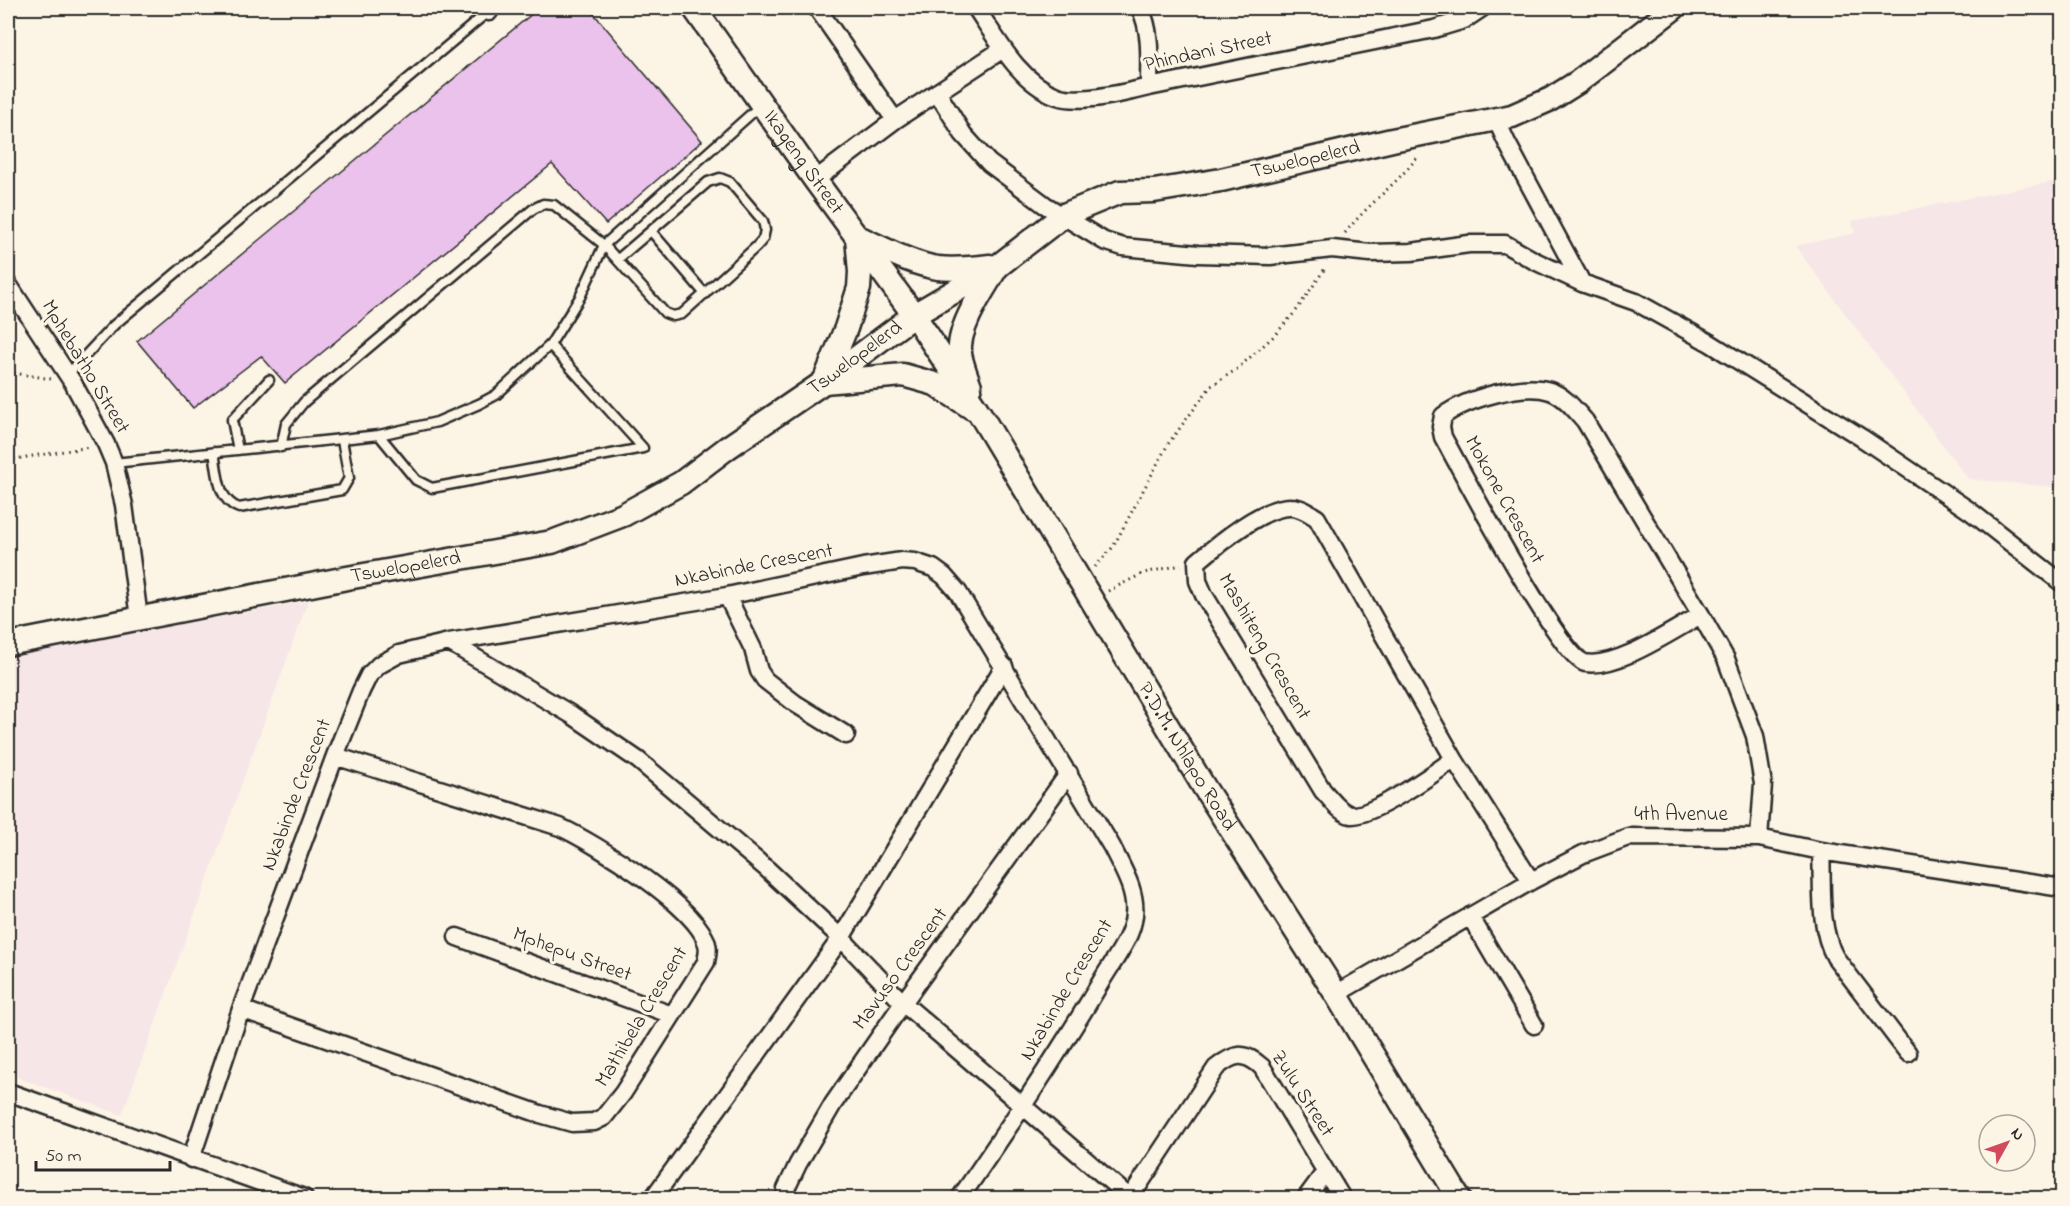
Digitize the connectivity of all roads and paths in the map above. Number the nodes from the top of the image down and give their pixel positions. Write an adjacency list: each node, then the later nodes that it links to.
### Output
1 (694, 8): 11 (street, Ikageng Street)
2 (818, 8): 13 (street)
3 (976, 8): 8 (street, Phindani Street)
4 (1140, 8): 9 (street)
5 (1482, 8): 9 (street, Phindani Street)
6 (1674, 8): 12 (street, Tswelopelerd)
7 (490, 9): 29 (lane)
8 (1003, 49): 9 (street, Phindani Street); 10 (street)
9 (1149, 87)
10 (937, 92): 13 (street); 16 (street)
11 (762, 104): 15 (street, Ikageng Street); 19 (lane)
12 (1496, 119): 14 (street, Tswelopelerd); 23 (street)
13 (895, 120): 15 (street)
14 (1431, 132): 16 (street, Tswelopelerd); 20 (path)
15 (815, 180): 18 (street, Ikageng Street)
16 (1064, 215): 20 (street); 22 (street, Tswelopelerd)
17 (651, 231): 21 (lane); 25 (lane); 25 (lane)
18 (857, 236): 22 (street); 26 (street, Ikageng Street); 31 (street)
19 (604, 244): 21 (lane); 27 (lane); 36 (lane)
20 (1332, 249): 23 (street); 43 (path)
21 (618, 259): 25 (lane)
22 (998, 266): 26 (street, Tswelopelerd); 32 (street)
23 (1582, 283): 42 (street)
24 (8, 284): 29 (street, Mphebatho Street)
25 (705, 294)
26 (914, 315): 31 (street, Tswelopelerd); 32 (street, P.D.M. Nhlapo Road)
27 (550, 345): 33 (lane); 33 (lane)
28 (8, 372): 29 (path)
29 (70, 378): 35 (street, Mphebatho Street)
30 (269, 380): 37 (lane)
31 (824, 382): 32 (street); 46 (street, Tswelopelerd)
32 (980, 414): 43 (street, P.D.M. Nhlapo Road)
33 (379, 435): 34 (lane)
34 (342, 440): 36 (lane); 38 (lane)
35 (106, 444): 39 (path); 40 (street, Mphebatho Street)
36 (281, 447): 37 (lane)
37 (238, 450): 38 (lane)
38 (214, 453): 40 (lane)
39 (8, 460)
40 (114, 463): 46 (street, Mphebatho Street)
41 (1197, 562): 43 (path); 52 (street, Mashiteng Crescent); 52 (street, Mashiteng Crescent)
42 (2062, 583)
43 (1087, 590): 61 (street, P.D.M. Nhlapo Road)
44 (727, 596): 47 (street, Nkabinde Crescent); 49 (street, Nkabinde Crescent); 50 (street)
45 (1701, 615): 45 (street, Mokone Crescent); 54 (street, Mokone Crescent)
46 (139, 618): 48 (street, Tswelopelerd)
47 (449, 642): 51 (street, Nkabinde Crescent); 60 (street)
48 (8, 644)
49 (1004, 666): 53 (street, Nkabinde Crescent); 60 (street)
50 (846, 735)
51 (335, 756): 63 (street, Nkabinde Crescent); 64 (street, Mathibela Crescent)
52 (1454, 759): 56 (street, Mashiteng Crescent)
53 (1069, 774): 62 (street, Mavuso Crescent); 68 (street, Nkabinde Crescent)
54 (1759, 838): 55 (street, 4th Avenue); 56 (street, 4th Avenue)
55 (1821, 852): 57 (street, 4th Avenue); 66 (street)
56 (1531, 881): 58 (street, 4th Avenue)
57 (2062, 888)
58 (1470, 916): 61 (street, 4th Avenue); 65 (street)
59 (457, 937): 64 (street, Mphepu Street)
60 (841, 938): 62 (street); 72 (street)
61 (1336, 994): 78 (street, P.D.M. Nhlapo Road)
62 (903, 1003): 68 (street); 73 (street, Mavuso Crescent)
63 (241, 1009): 64 (street, Mathibela Crescent); 69 (street, Nkabinde Crescent)
64 (672, 1015)
65 (1534, 1025)
66 (1908, 1053)
67 (8, 1092): 69 (street)
68 (1022, 1107): 74 (street, Nkabinde Crescent); 75 (street)
69 (191, 1159): 71 (street)
70 (1325, 1172): 75 (street, Zulu Street); 76 (street); 77 (street, Zulu Street)
71 (304, 1198)
72 (653, 1198)
73 (785, 1198)
74 (960, 1198)
75 (1130, 1198)
76 (1306, 1198)
77 (1342, 1198)
78 (1459, 1198)

